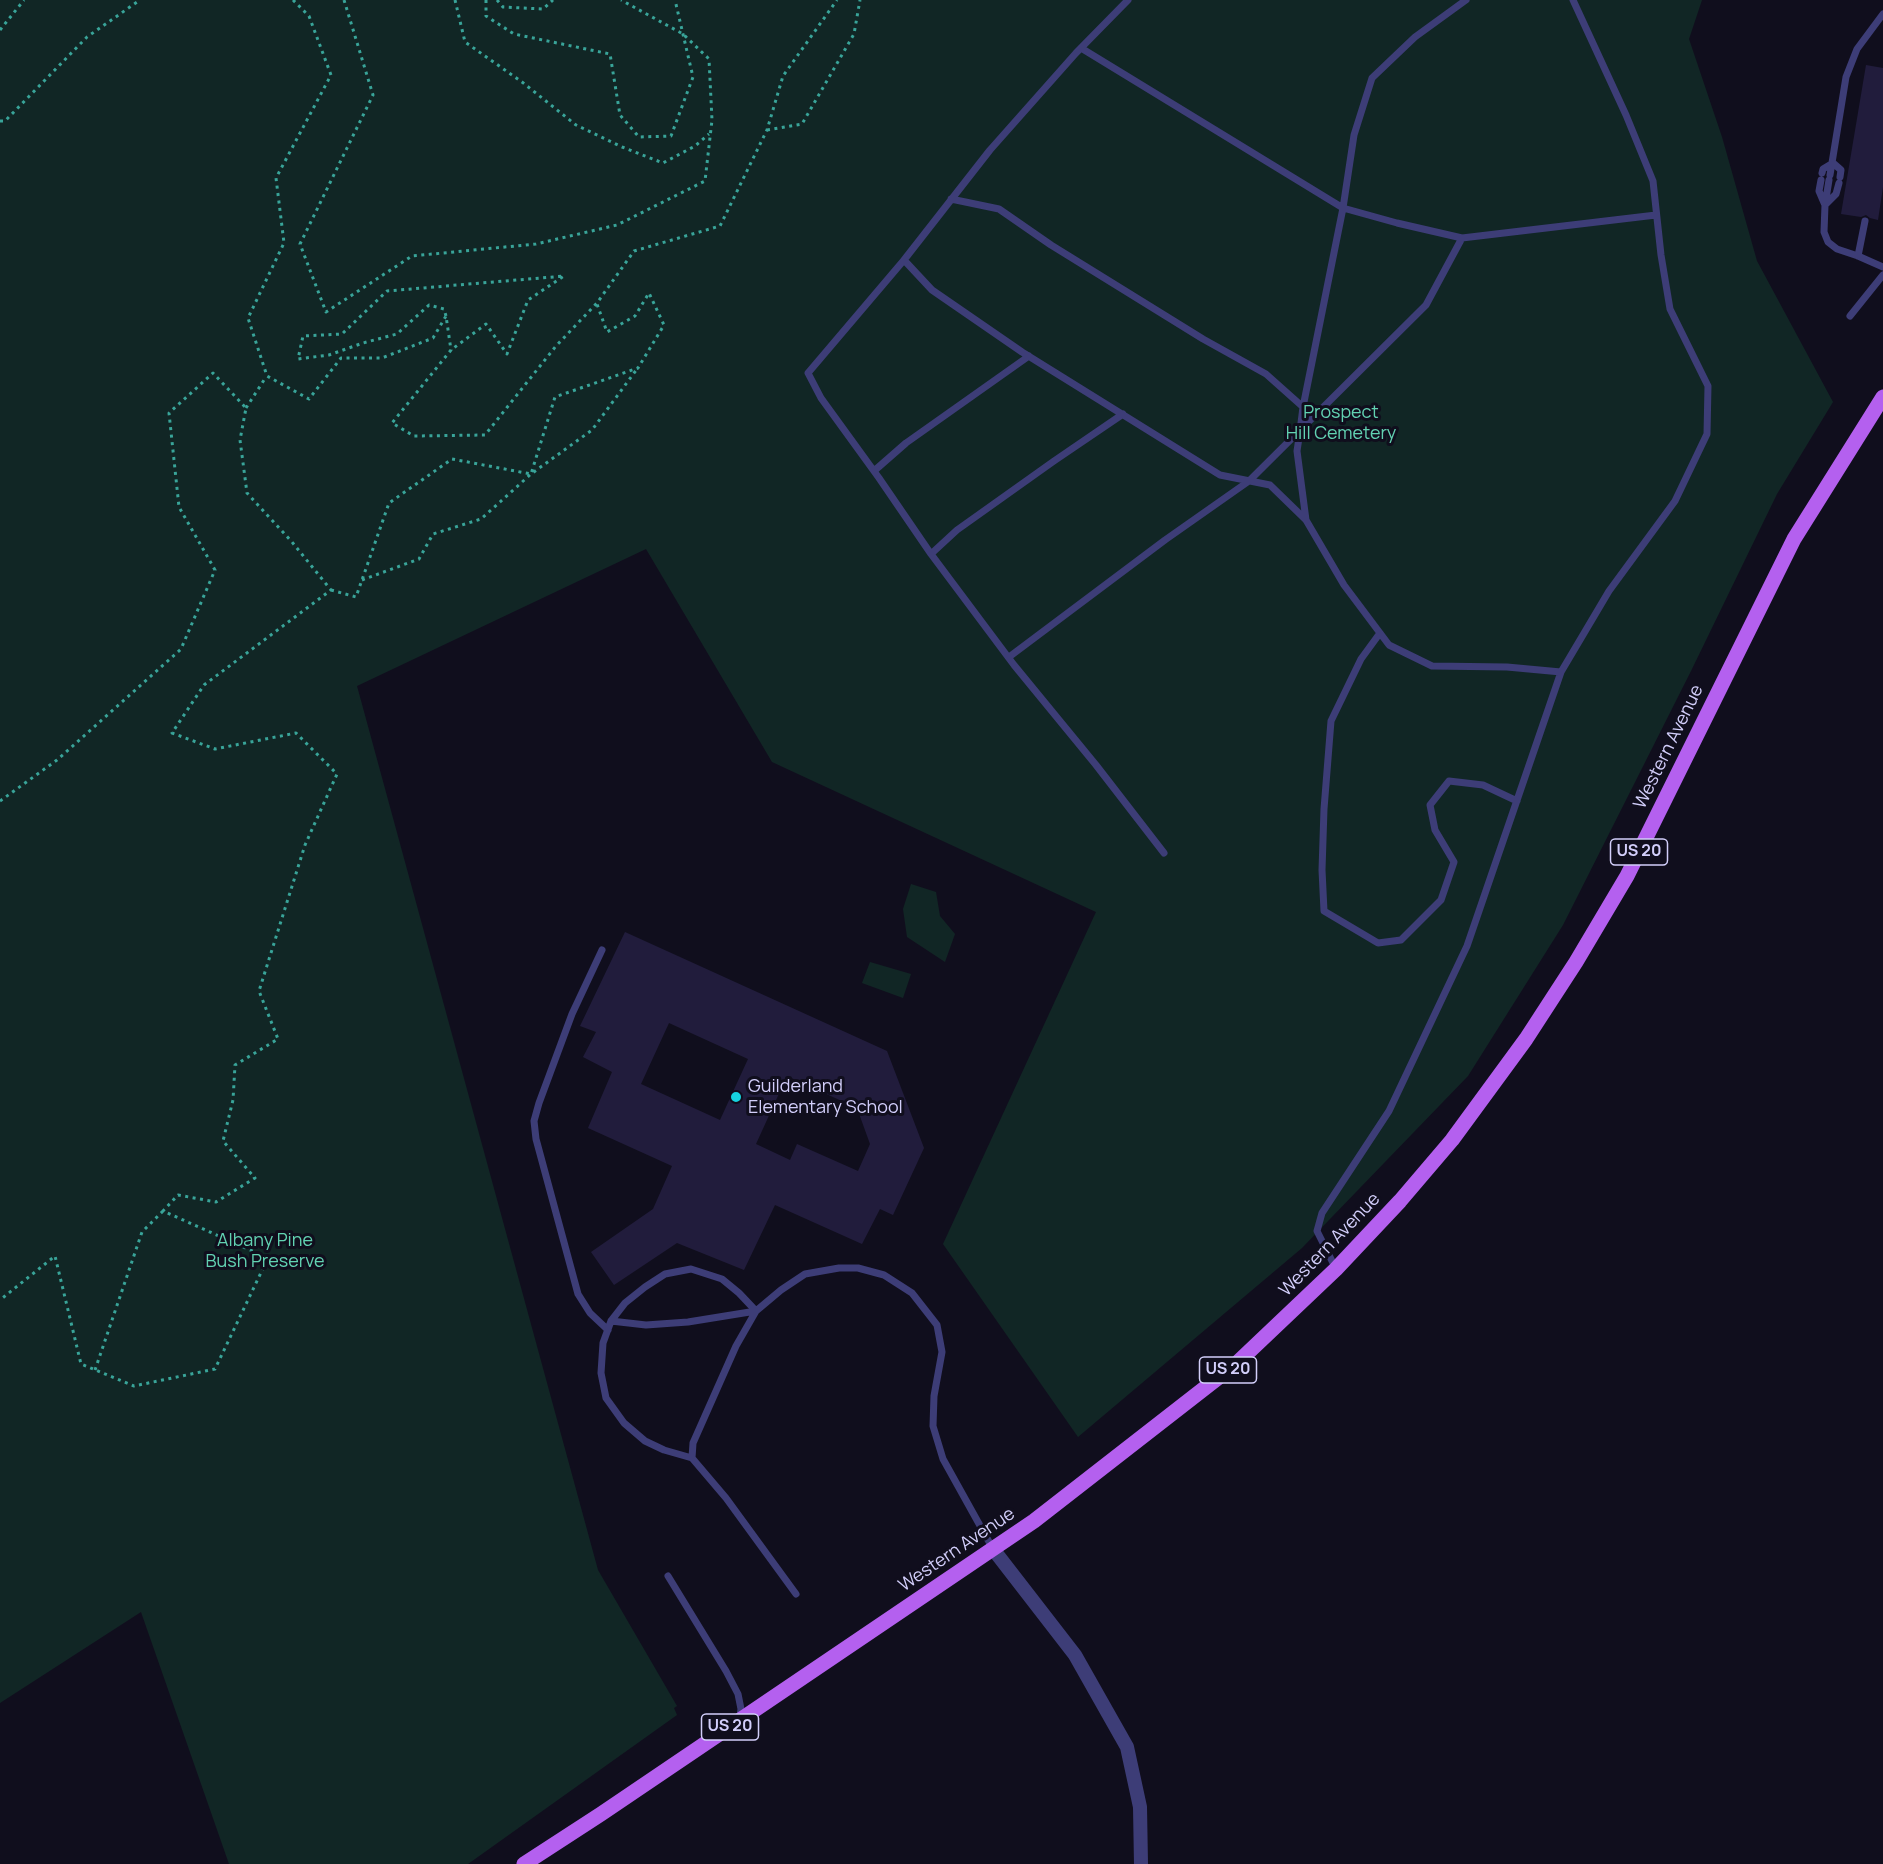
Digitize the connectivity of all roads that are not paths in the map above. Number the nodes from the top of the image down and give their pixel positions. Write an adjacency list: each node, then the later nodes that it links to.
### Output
1 (1128, 0): 5 (lane)
2 (1466, 0): 9 (lane)
3 (1573, 0): 10 (lane)
4 (1883, 14): 6 (lane)
5 (1081, 48): 7 (lane); 9 (lane)
6 (1833, 163): 8 (lane); 8 (lane); 8 (lane)
7 (951, 199): 14 (lane); 20 (lane)
8 (1825, 205): 13 (lane)
9 (1343, 208): 12 (lane); 20 (lane)
10 (1656, 215): 12 (lane); 29 (lane)
11 (1865, 220): 13 (lane)
12 (1462, 238): 22 (lane)
13 (1858, 256): 15 (lane)
14 (904, 260): 18 (lane); 23 (lane)
15 (1883, 267)
16 (1883, 275): 17 (lane)
17 (1850, 316)
18 (1029, 356): 21 (lane); 23 (lane)
19 (1883, 398): 33 (main road, Western Avenue / US 20)
20 (1303, 406): 22 (lane)
21 (1124, 414): 24 (lane); 26 (lane)
22 (1300, 431): 24 (lane); 25 (lane)
23 (874, 471): 26 (lane)
24 (1249, 481): 25 (lane); 28 (lane)
25 (1306, 520): 27 (lane)
26 (931, 554): 28 (lane)
27 (1380, 633): 29 (lane); 30 (lane)
28 (1009, 657): 31 (lane)
29 (1561, 672): 30 (lane)
30 (1517, 801): 33 (lane)
31 (1164, 854)
32 (602, 950): 36 (lane)
33 (1336, 1269): 38 (main road, Western Avenue / US 20)
34 (756, 1311): 35 (lane); 35 (lane); 37 (lane); 38 (lane)
35 (611, 1322): 36 (lane)
36 (608, 1330): 37 (lane)
37 (693, 1458): 40 (lane)
38 (993, 1549): 41 (main road, Western Avenue / US 20); 43 (street)
39 (668, 1576): 41 (lane)
40 (796, 1594)
41 (740, 1720): 42 (main road, Western Avenue / US 20)
42 (524, 1864)
43 (1141, 1864)

